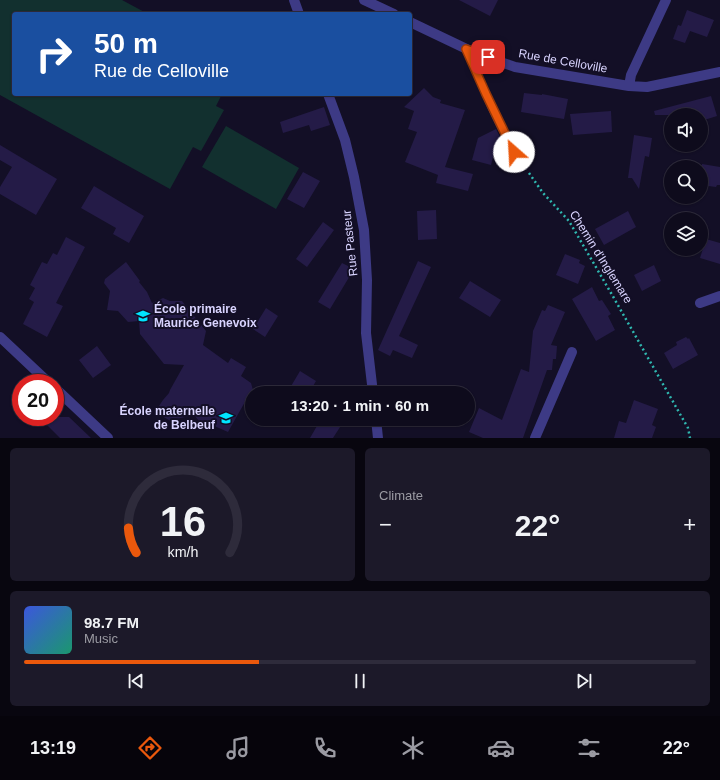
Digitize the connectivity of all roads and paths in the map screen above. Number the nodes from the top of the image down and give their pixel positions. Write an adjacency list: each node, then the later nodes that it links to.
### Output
1 (294, 0): 4 (street)
2 (364, 0): 5 (street)
3 (666, 0): 9 (street)
4 (298, 12)
5 (390, 12)
6 (412, 23): 7 (street, Rue de Celloville)
7 (466, 49): 9 (street, Rue de Celloville); 11 (lane)
8 (720, 72): 9 (street, Rue de Celloville)
9 (629, 86)
10 (329, 96): 17 (street, Rue Pasteur)
11 (522, 165): 23 (path, Chemin d'Inglemare)
12 (720, 296): 13 (street)
13 (700, 303)
14 (0, 337): 16 (street)
15 (572, 352): 22 (street)
16 (39, 374)
17 (372, 386)
18 (64, 396): 20 (street)
19 (377, 426): 21 (street)
20 (108, 438)
21 (378, 438)
22 (536, 438)
23 (690, 438)

